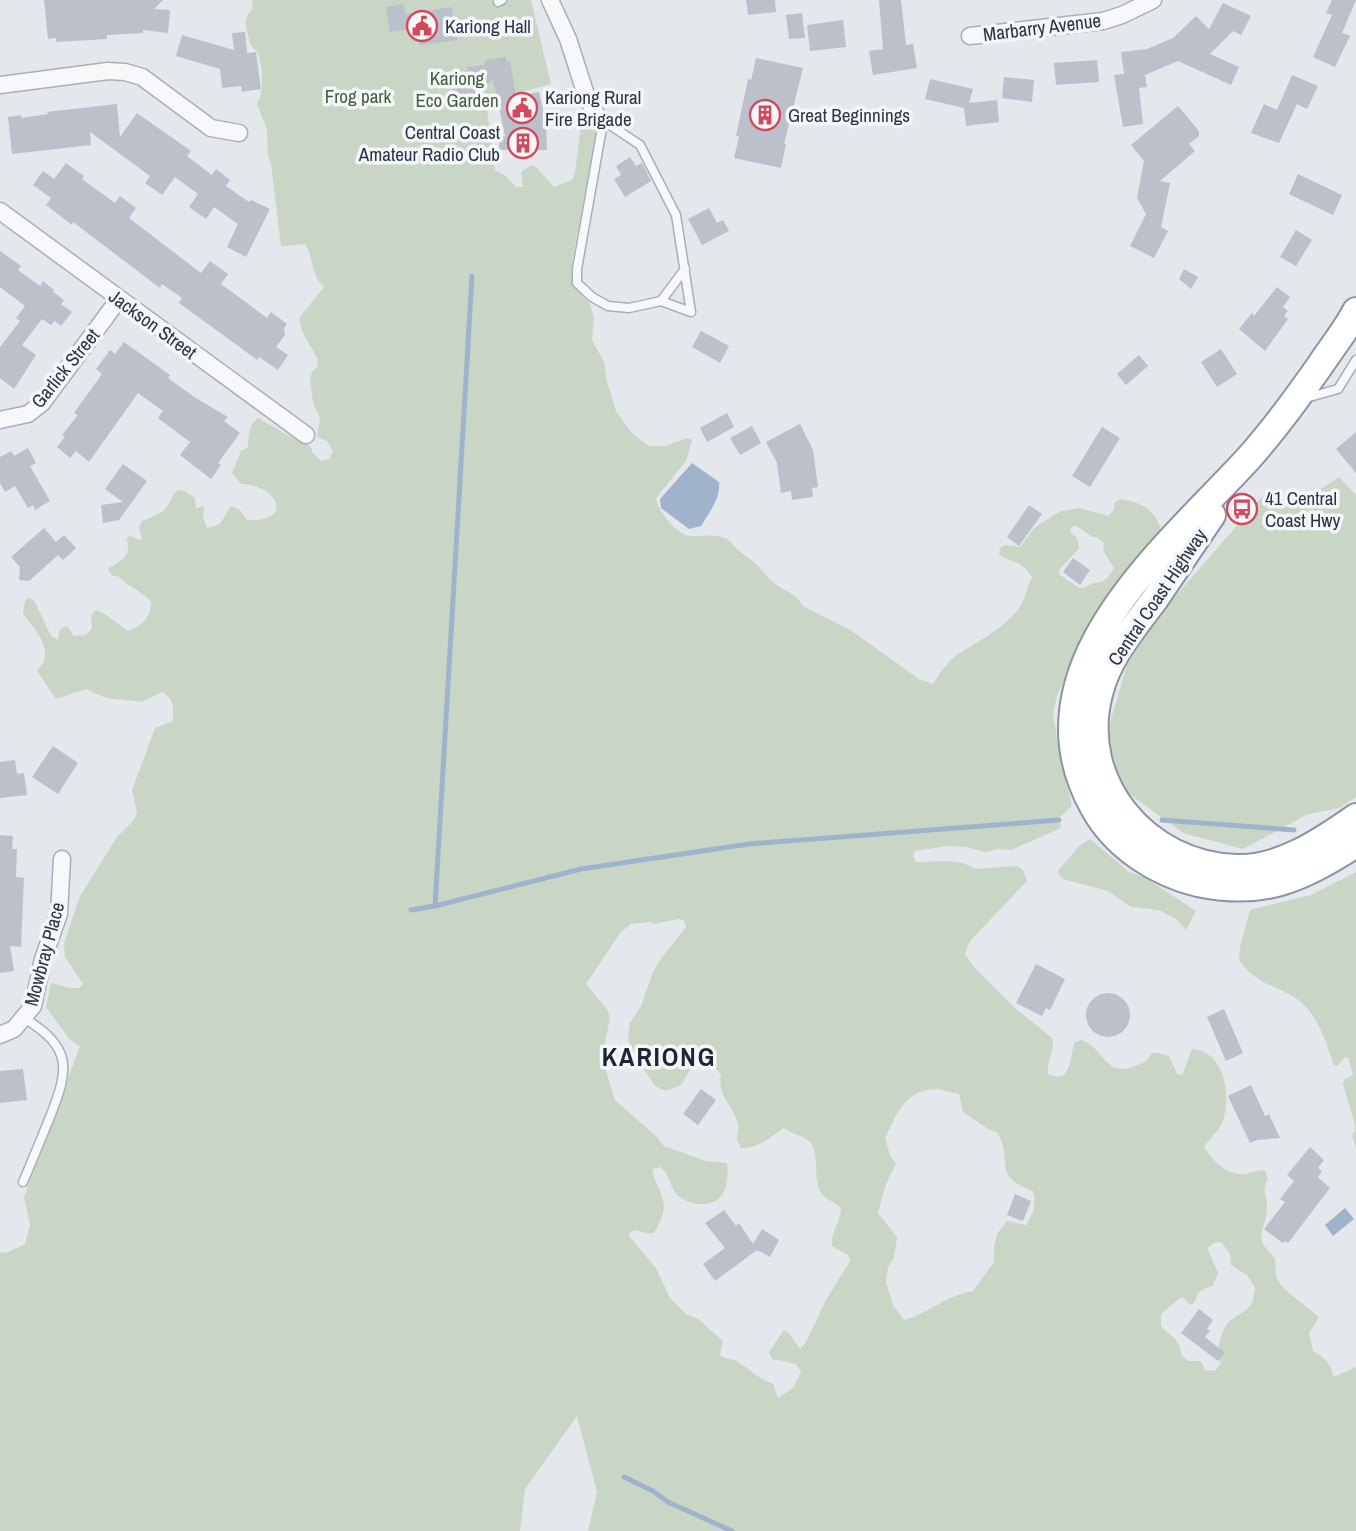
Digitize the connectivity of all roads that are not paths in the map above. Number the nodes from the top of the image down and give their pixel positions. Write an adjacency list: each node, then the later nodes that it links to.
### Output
1 (550, 0): 5 (street)
2 (1153, 0): 3 (street, Marbarry Avenue)
3 (970, 36)
4 (0, 85): 6 (street)
5 (598, 117): 8 (lane); 10 (lane)
6 (239, 133)
7 (0, 211): 9 (street, Jackson Street)
8 (685, 269): 10 (lane); 10 (lane)
9 (118, 299): 14 (street, Garlick Street); 15 (street, Jackson Street)
10 (661, 301)
11 (1356, 311): 13 (highway, Central Coast Highway)
12 (1356, 360): 13 (lane)
13 (1295, 401): 16 (highway, Central Coast Highway)
14 (0, 420)
15 (306, 435)
16 (1249, 458): 17 (highway, Central Coast Highway); 18 (highway, Central Coast Highway)
17 (1356, 817)
18 (1356, 844)
19 (62, 859): 20 (street, Mowbray Place)
20 (24, 1018): 21 (street, Mowbray Place); 22 (lane)
21 (0, 1035)
22 (23, 1182)

